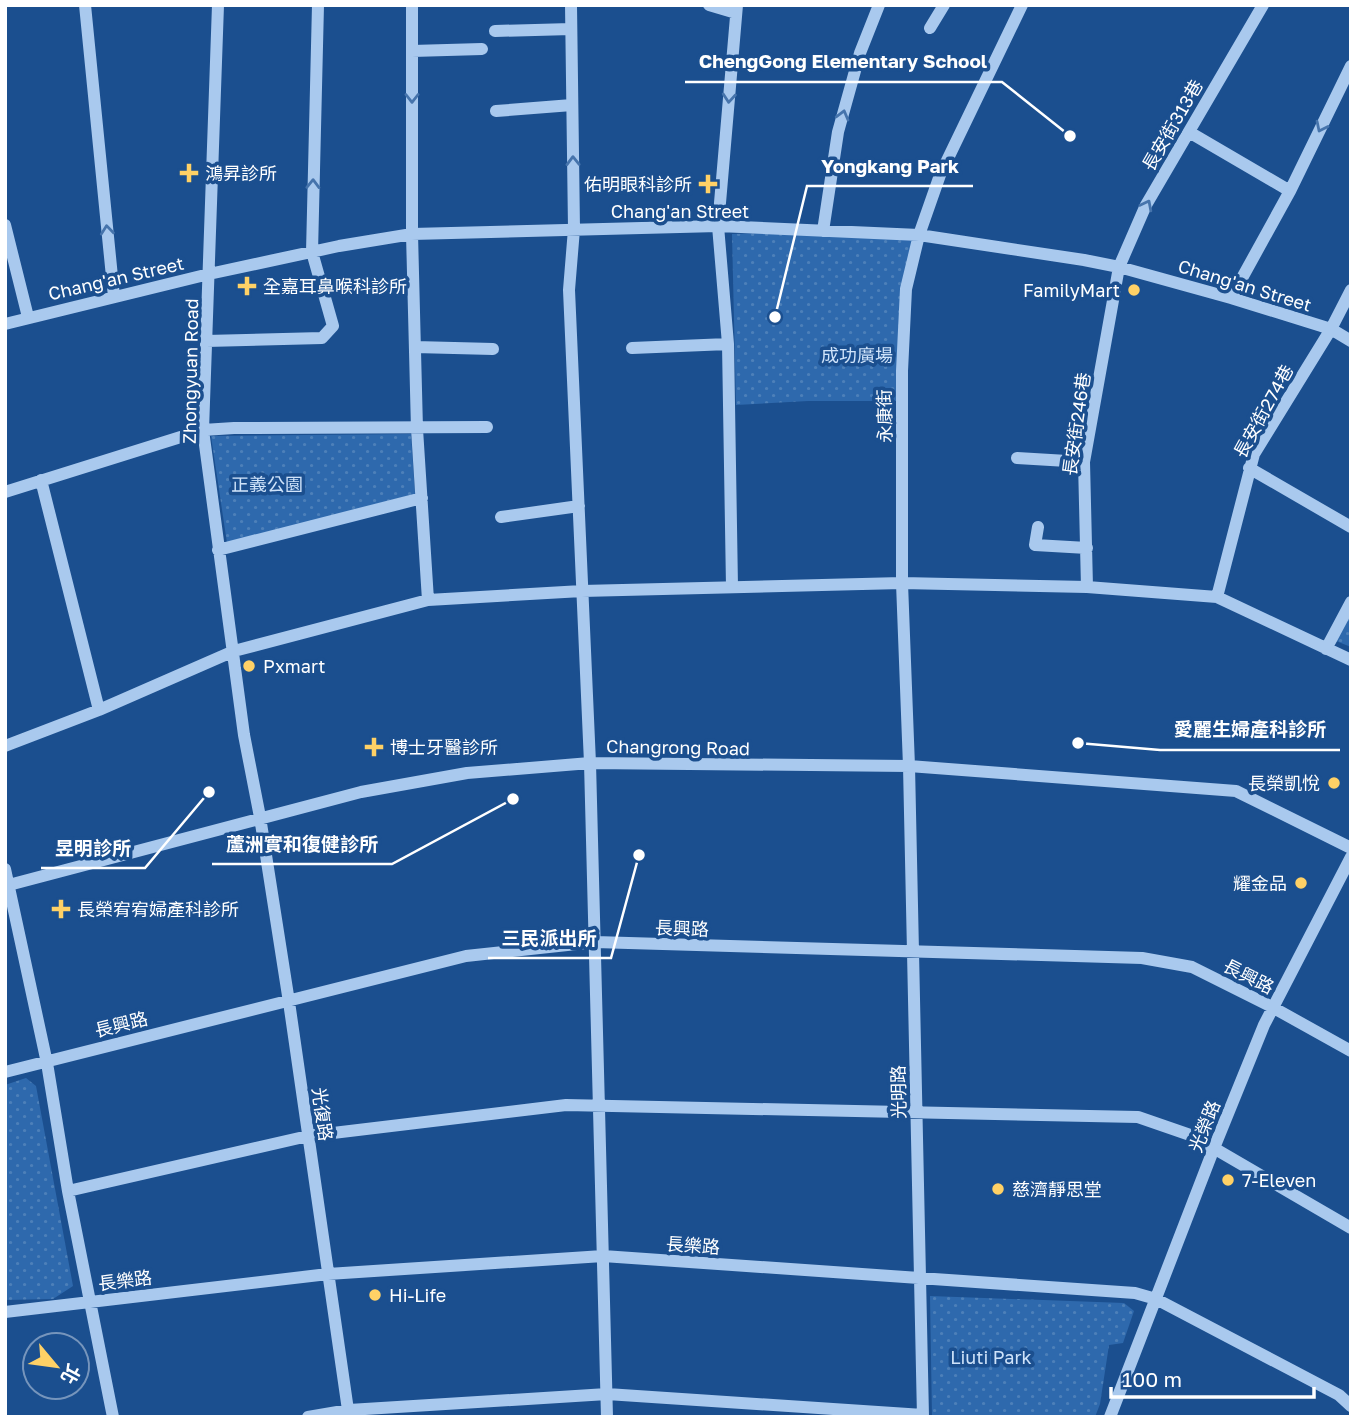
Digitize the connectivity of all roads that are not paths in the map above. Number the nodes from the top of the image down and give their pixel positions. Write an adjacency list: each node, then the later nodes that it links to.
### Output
1 (85, 5): 33 (street, one-way to 1)
2 (218, 5): 31 (street, Zhongyuan Road)
3 (317, 5): 29 (street, one-way to 3)
4 (412, 5): 16 (street)
5 (571, 5): 13 (street)
6 (709, 5): 11 (street)
7 (878, 5): 25 (street, one-way to 7)
8 (944, 5): 12 (street)
9 (1022, 5): 27 (street, 永康街)
10 (1263, 5): 20 (street, 長安街313巷)
11 (737, 9): 23 (street, one-way to 23)
12 (930, 28)
13 (571, 29): 14 (street); 18 (street)
14 (495, 31)
15 (482, 49): 16 (street)
16 (412, 51): 26 (street, one-way to 26)
17 (1351, 66): 21 (street, one-way to 21)
18 (572, 105): 19 (street); 24 (street, one-way to 18)
19 (496, 111)
20 (1189, 132): 21 (street); 30 (street, 長安街313巷, one-way to 20)
21 (1290, 191): 34 (street)
22 (5, 225): 28 (street)
23 (718, 226): 24 (street, Chang'an Street); 25 (street, Chang'an Street); 40 (street)
24 (574, 229): 26 (street, Chang'an Street); 53 (street)
25 (822, 230): 27 (street, Chang'an Street)
26 (412, 234): 29 (street, Chang'an Street); 41 (street)
27 (919, 235): 30 (street, Chang'an Street); 59 (street, 永康街)
28 (8, 244): 35 (street)
29 (312, 252): 31 (street, Chang'an Street); 38 (street)
30 (1119, 267): 34 (street, Chang'an Street); 48 (street, 長安街246巷)
31 (209, 274): 33 (street, Chang'an Street); 38 (street, Zhongyuan Road)
32 (1351, 290): 37 (street, 長安街274巷)
33 (114, 298): 35 (street, Chang'an Street)
34 (1231, 298): 37 (street, Chang'an Street)
35 (28, 317): 36 (street, Chang'an Street)
36 (5, 324)
37 (1331, 329): 39 (street, Chang'an Street); 49 (street, 長安街274巷)
38 (206, 341): 46 (street, Zhongyuan Road)
39 (1351, 341)
40 (728, 344): 42 (street); 60 (street)
41 (415, 347): 43 (street); 45 (street)
42 (632, 348)
43 (493, 349)
44 (487, 427): 45 (street)
45 (417, 429): 46 (street); 52 (street)
46 (203, 430): 50 (street); 58 (street, Zhongyuan Road)
47 (1017, 458): 48 (street)
48 (1084, 462): 57 (street, 長安街246巷)
49 (1249, 468): 56 (street); 63 (street, 長安街274巷)
50 (41, 480): 51 (street); 69 (street)
51 (5, 492)
52 (422, 498): 58 (street); 64 (street)
53 (579, 506): 54 (street); 62 (street)
54 (501, 517)
55 (1038, 527): 57 (street)
56 (1351, 527)
57 (1087, 548): 61 (street, 長安街246巷)
58 (218, 550): 67 (street, Zhongyuan Road)
59 (902, 583): 60 (street); 61 (street); 72 (street, 永康街)
60 (732, 587): 62 (street)
61 (1087, 587): 63 (street)
62 (583, 591): 64 (street); 71 (street)
63 (1217, 597): 66 (street)
64 (428, 600): 67 (street)
65 (1351, 603): 66 (street)
66 (1326, 649): 68 (street)
67 (234, 651): 69 (street); 73 (street, Zhongyuan Road)
68 (1351, 660)
69 (99, 710): 70 (street)
70 (5, 746)
71 (590, 763): 72 (street, Changrong Road); 73 (street, Changrong Road); 78 (street)
72 (909, 766): 74 (street, Changrong Road); 79 (street, 光明路)
73 (260, 817): 77 (street, Changrong Road); 80 (street, 光復路)
74 (1351, 848)
75 (1351, 857): 81 (street, 光榮路)
76 (5, 869): 77 (street)
77 (7, 886): 83 (street)
78 (595, 942): 79 (street, 長興路); 80 (street, 長興路); 85 (street)
79 (913, 952): 81 (street, 長興路); 86 (street, 光明路)
80 (289, 1002): 83 (street, 長興路); 87 (street, 光復路)
81 (1272, 1007): 82 (street, 長興路); 88 (street, 光榮路)
82 (1351, 1051)
83 (47, 1063): 84 (street, 長興路); 89 (street)
84 (5, 1072)
85 (599, 1104): 86 (street); 87 (street); 91 (street)
86 (916, 1112): 88 (street); 93 (street, 光明路)
87 (308, 1136): 89 (street); 92 (street, 光復路)
88 (1213, 1148): 90 (street); 94 (street, 光榮路)
89 (68, 1191): 95 (street)
90 (1351, 1227)
91 (603, 1256): 92 (street, 長樂路); 93 (street, 長樂路); 97 (street)
92 (328, 1274): 95 (street, 長樂路); 99 (street, 光復路)
93 (920, 1278): 94 (street, 長樂路); 100 (street, 光明路)
94 (1156, 1299): 98 (street, 長樂路); 104 (street, 光榮路)
95 (89, 1302): 96 (street, 長樂路); 101 (street)
96 (5, 1312)
97 (607, 1394): 99 (street); 100 (street); 103 (street)
98 (1351, 1406)
99 (349, 1413): 102 (street)
100 (923, 1416)
101 (113, 1417)
102 (308, 1417)
103 (607, 1417)
104 (1110, 1417)

